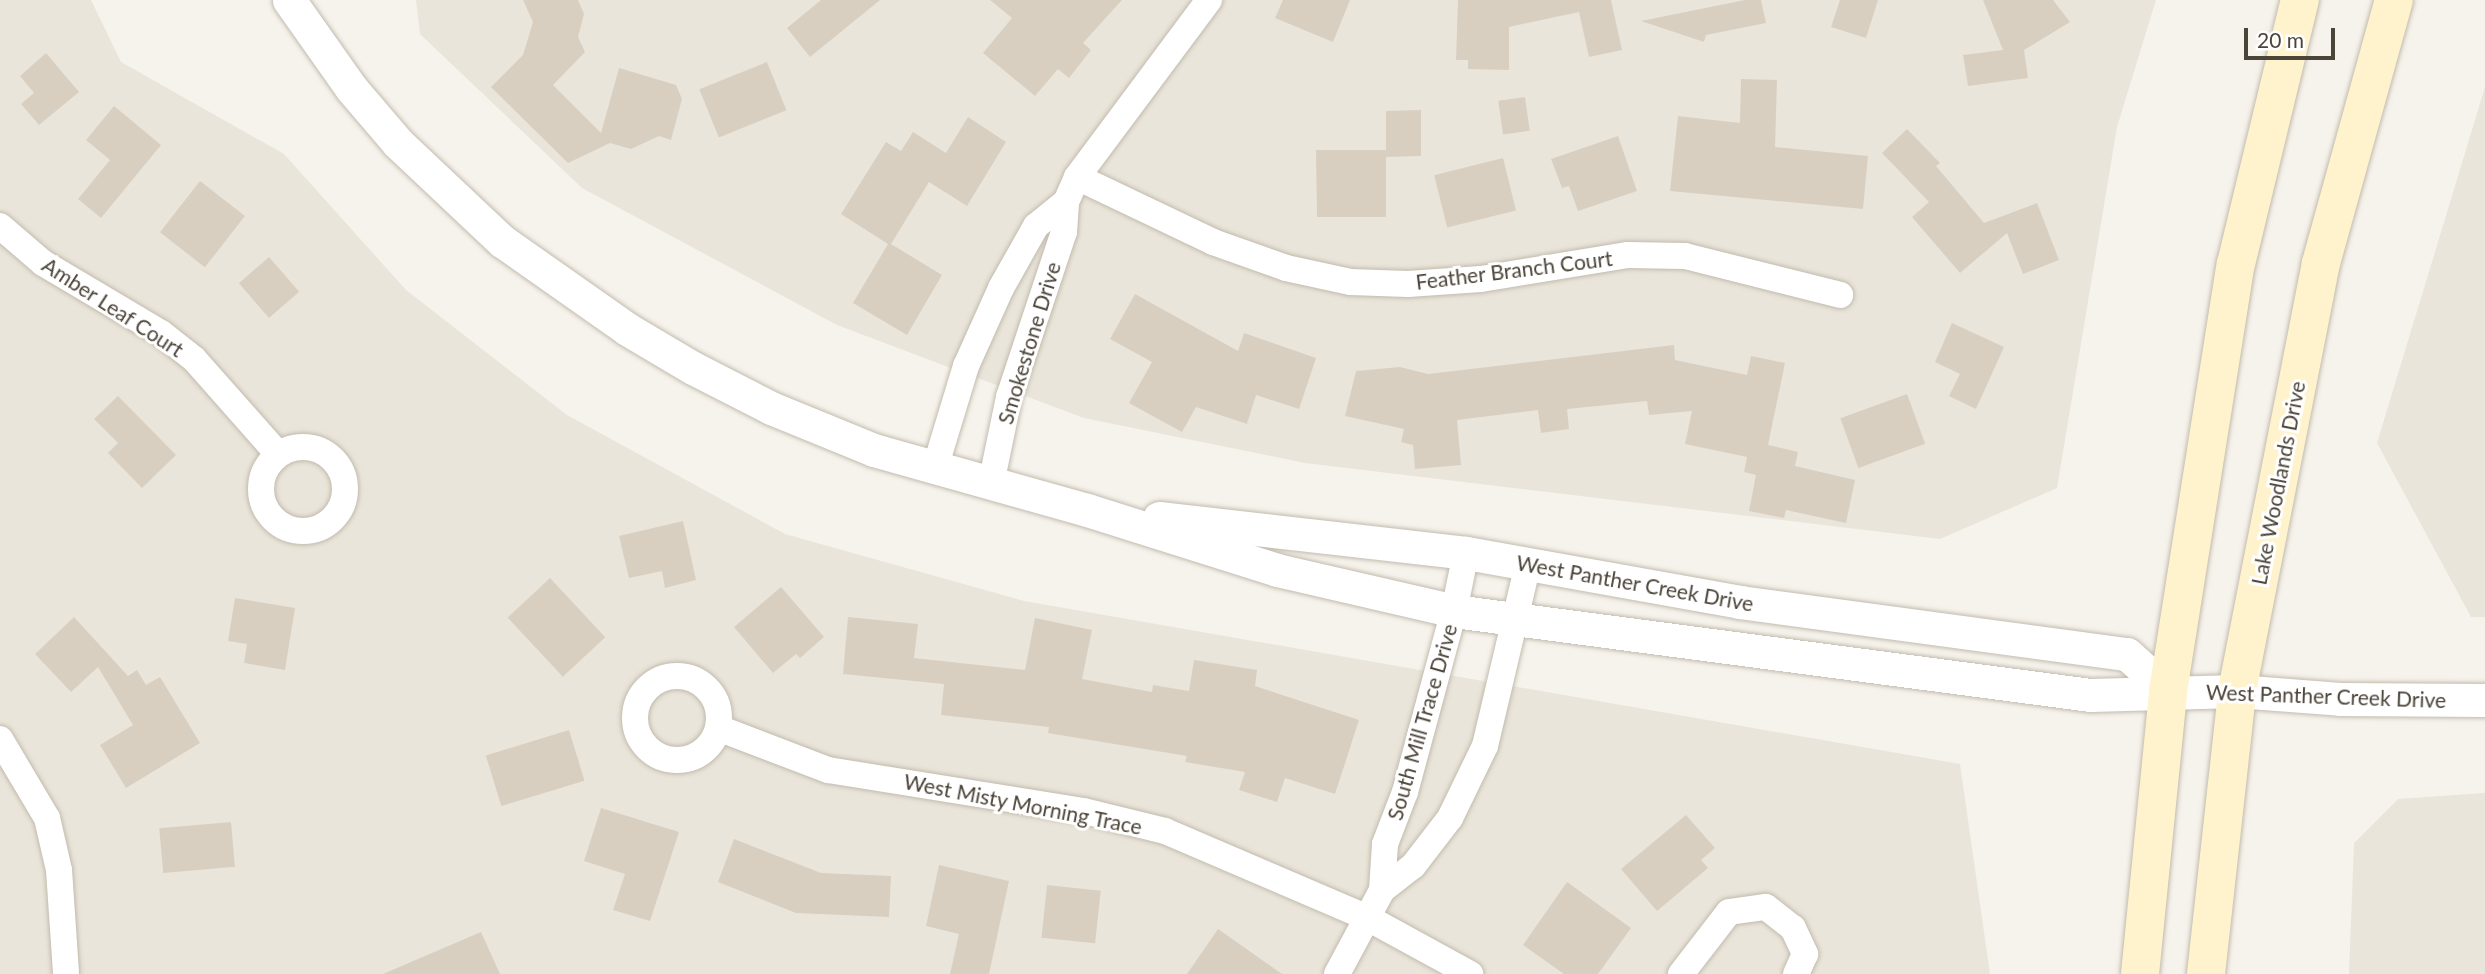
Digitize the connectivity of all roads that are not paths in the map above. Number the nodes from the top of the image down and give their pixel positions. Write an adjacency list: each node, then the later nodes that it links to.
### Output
1 (289, 0): 10 (street, West Panther Creek Drive)
2 (1209, 0): 5 (street, Smokestone Drive)
3 (2300, 0): 17 (main road)
4 (2394, 0): 18 (main road, Lake Woodlands Drive)
5 (1077, 177): 6 (street, Smokestone Drive); 8 (street, Feather Branch Court)
6 (1066, 202): 10 (street, Smokestone Drive); 11 (street, Smokestone Drive)
7 (0, 226): 9 (street, Amber Leaf Court)
8 (1840, 295)
9 (278, 454)
10 (935, 468): 11 (street, West Panther Creek Drive)
11 (991, 484): 12 (street, West Panther Creek Drive)
12 (1087, 510): 13 (street, West Panther Creek Drive); 15 (street, West Panther Creek Drive)
13 (1466, 553): 14 (street, West Panther Creek Drive); 15 (street, South Mill Trace Drive)
14 (1528, 564): 16 (street, South Mill Trace Drive); 17 (street, West Panther Creek Drive)
15 (1454, 611): 16 (street, West Panther Creek Drive); 22 (street, South Mill Trace Drive)
16 (1518, 620): 17 (street, West Panther Creek Drive); 22 (street, South Mill Trace Drive)
17 (2168, 691): 18 (street, West Panther Creek Drive); 29 (main road)
18 (2237, 691): 19 (street, West Panther Creek Drive); 30 (main road, Lake Woodlands Drive)
19 (2485, 700)
20 (718, 728): 23 (street, West Misty Morning Trace)
21 (0, 739): 24 (street)
22 (1382, 890): 23 (street, South Mill Trace Drive)
23 (1366, 917): 25 (street, South Mill Trace Drive); 26 (street, West Misty Morning Trace)
24 (66, 972)
25 (1337, 974)
26 (1470, 974)
27 (1681, 974): 28 (street)
28 (1796, 974)
29 (2140, 974)
30 (2206, 974)

